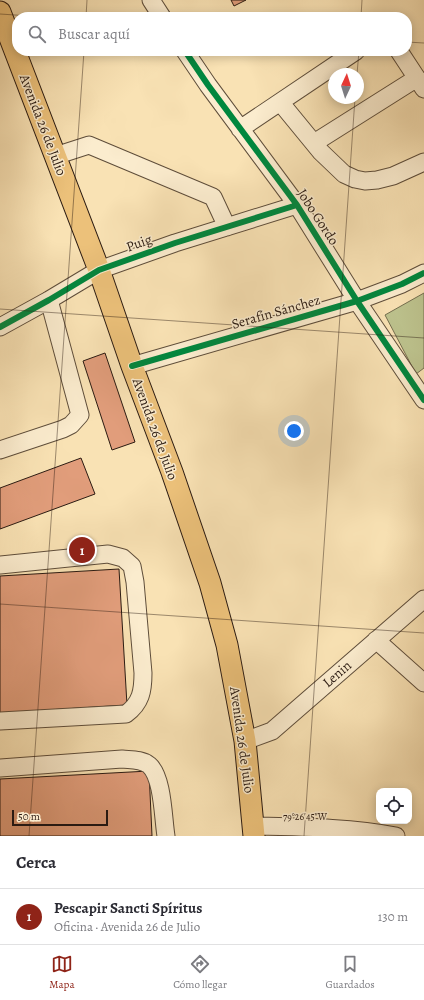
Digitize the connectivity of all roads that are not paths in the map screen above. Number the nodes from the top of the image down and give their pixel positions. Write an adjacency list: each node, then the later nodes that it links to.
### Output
1 (151, 0): 3 (street)
2 (0, 12): 4 (main road, Avenida 26 de Julio)
3 (159, 12)
4 (12, 43)
5 (17, 56): 13 (main road, Avenida 26 de Julio)
6 (188, 56): 11 (street, Jobo Gordo)
7 (349, 56): 10 (street)
8 (402, 56): 9 (street)
9 (420, 83): 12 (street)
10 (280, 102): 11 (street); 12 (street)
11 (240, 129): 15 (street, Jobo Gordo)
12 (314, 143): 14 (street)
13 (55, 156): 16 (street); 17 (main road, Avenida 26 de Julio)
14 (424, 162)
15 (297, 205): 16 (street, Puig); 20 (street, Jobo Gordo)
16 (227, 227): 17 (street, Puig)
17 (99, 270): 19 (street, Puig); 22 (main road, Avenida 26 de Julio)
18 (424, 274): 20 (street, Serafín Sánchez)
19 (49, 300): 21 (street, Puig); 24 (street)
20 (356, 301): 22 (street, Serafín Sánchez); 23 (street, Jobo Gordo)
21 (0, 327)
22 (132, 366): 30 (main road, Avenida 26 de Julio)
23 (424, 400)
24 (0, 450)
25 (0, 565): 29 (street)
26 (424, 599): 27 (street, Lenin)
27 (376, 640): 28 (street); 30 (street, Lenin)
28 (424, 683)
29 (0, 721)
30 (245, 741): 32 (main road, Avenida 26 de Julio)
31 (0, 768): 33 (street)
32 (254, 831): 34 (street)
33 (166, 836)
34 (396, 836)

